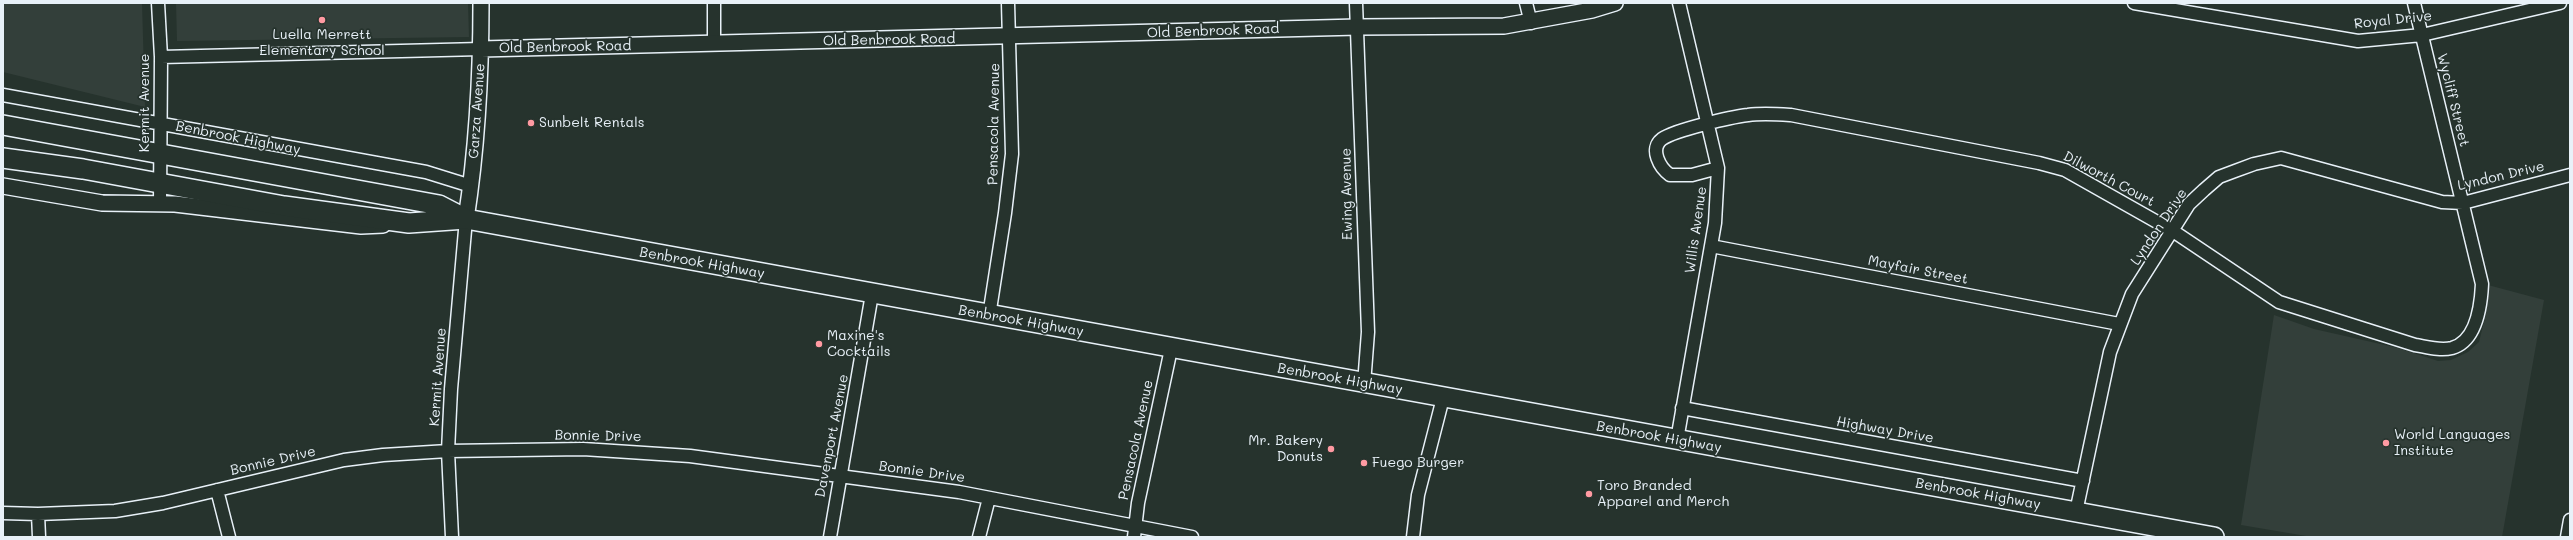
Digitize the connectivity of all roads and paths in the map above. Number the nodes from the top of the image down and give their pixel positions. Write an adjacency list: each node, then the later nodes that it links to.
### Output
1 (158, 3): 18 (street, Kermit Avenue)
2 (481, 3): 17 (street, Garza Avenue)
3 (714, 3): 16 (street)
4 (1008, 3): 15 (street, Pensacola Avenue)
5 (1356, 3): 13 (street, Ewing Avenue)
6 (1526, 3): 12 (street)
7 (1615, 3): 12 (street, Old Benbrook Road)
8 (1679, 3): 21 (street, Willis Avenue)
9 (2134, 3): 14 (street, Royal Drive)
10 (2414, 3): 14 (street, Wycliff Street)
11 (2560, 3): 14 (street, Royal Drive)
12 (1531, 23): 13 (street, Old Benbrook Road)
13 (1358, 27): 15 (street, Old Benbrook Road); 40 (street, Ewing Avenue)
14 (2422, 35): 31 (street, Wycliff Street)
15 (1009, 37): 16 (street, Old Benbrook Road); 37 (street, Pensacola Avenue)
16 (714, 44): 17 (street, Old Benbrook Road)
17 (481, 49): 18 (street, Old Benbrook Road); 29 (street, Garza Avenue)
18 (161, 57): 20 (street, Kermit Avenue)
19 (3, 95): 20 (street, Benbrook Highway)
20 (160, 124): 23 (street, Kermit Avenue); 29 (street, Benbrook Highway)
21 (1708, 124): 25 (street, Willis Avenue); 25 (street, Dilworth Court); 34 (street, Dilworth Court)
22 (3, 125): 23 (main road, Benbrook Highway)
23 (160, 153): 27 (street, Kermit Avenue); 32 (main road, Benbrook Highway)
24 (3, 158): 27 (main road, Benbrook Highway)
25 (1718, 168): 35 (street, Willis Avenue)
26 (2570, 175): 31 (street, Lyndon Drive)
27 (160, 184): 30 (street, Kermit Avenue); 33 (main road, Benbrook Highway)
28 (3, 186): 30 (street, Benbrook Highway)
29 (471, 186): 32 (street, Garza Avenue)
30 (160, 203): 33 (street, Benbrook Highway)
31 (2463, 203): 34 (street, Lyndon Drive); 34 (street, Dilworth Court)
32 (466, 219): 33 (main road, Benbrook Highway); 36 (main road, Benbrook Highway); 44 (street, Kermit Avenue)
33 (409, 223)
34 (2173, 231): 38 (street, Lyndon Drive)
35 (1711, 246): 38 (street, Mayfair Street); 42 (street, Willis Avenue)
36 (872, 294): 37 (main road, Benbrook Highway); 45 (street, Davenport Avenue)
37 (989, 316): 39 (main road, Benbrook Highway)
38 (2120, 324): 46 (street, Lyndon Drive)
39 (1170, 348): 40 (main road, Benbrook Highway); 53 (street, Pensacola Avenue)
40 (1364, 384): 41 (main road, Benbrook Highway)
41 (1443, 398): 43 (main road, Benbrook Highway); 60 (street)
42 (1682, 408): 43 (street, Willis Avenue); 46 (street, Highway Drive)
43 (1677, 440): 49 (main road, Benbrook Highway)
44 (448, 451): 45 (street, Bonnie Drive); 47 (street, Bonnie Drive); 56 (street, Kermit Avenue)
45 (840, 476): 48 (street, Bonnie Drive); 57 (street, Davenport Avenue)
46 (2083, 480): 49 (street, Lyndon Drive)
47 (217, 490): 51 (street, Bonnie Drive); 55 (street)
48 (989, 498): 53 (street, Bonnie Drive); 58 (street)
49 (2076, 512): 61 (main road, Benbrook Highway)
50 (3, 513): 51 (street, Bonnie Drive)
51 (38, 514): 54 (street)
52 (2570, 520): 62 (street)
53 (1135, 532): 59 (street, Bonnie Drive)
54 (39, 537)
55 (229, 537)
56 (452, 537)
57 (830, 537)
58 (979, 537)
59 (1192, 537)
60 (1413, 537)
61 (2214, 537)
62 (2567, 537)

